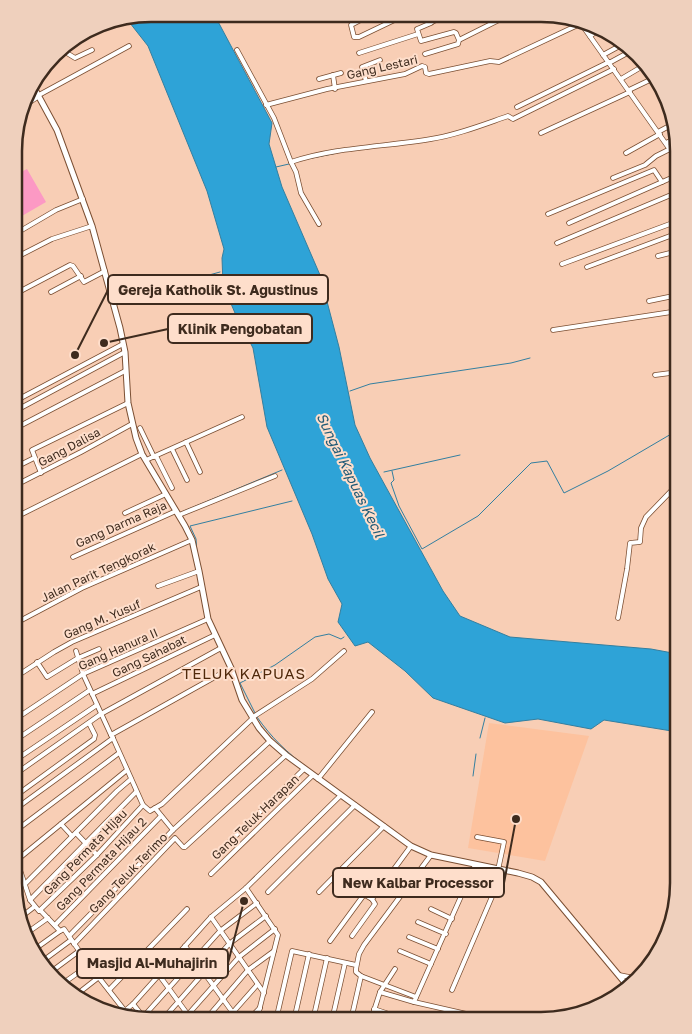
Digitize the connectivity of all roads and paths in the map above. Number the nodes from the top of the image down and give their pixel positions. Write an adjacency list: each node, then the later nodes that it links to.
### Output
1 (357, 22): 2 (street)
2 (389, 22)
3 (433, 22): 7 (street)
4 (495, 22): 9 (street)
5 (574, 27): 28 (street, Gang Lestari)
6 (587, 31): 8 (street)
7 (418, 34): 9 (street); 14 (street)
8 (589, 34): 18 (street)
9 (459, 40): 16 (street)
10 (129, 46): 32 (street)
11 (617, 48): 18 (street)
12 (92, 50): 15 (street)
13 (237, 50): 34 (street)
14 (359, 52)
15 (68, 54)
16 (424, 54)
17 (625, 54): 20 (street)
18 (604, 55): 20 (street)
19 (380, 60): 28 (street)
20 (609, 63): 22 (street); 35 (street)
21 (639, 68): 26 (street)
22 (614, 69): 26 (street); 43 (street)
23 (341, 73): 24 (street)
24 (333, 75): 25 (street); 29 (street)
25 (319, 79)
26 (621, 79): 30 (street)
27 (648, 80): 30 (street)
28 (366, 81): 29 (street, Gang Lestari)
29 (335, 89): 34 (street, Gang Lestari)
30 (630, 91): 37 (street); 38 (street)
31 (37, 93): 32 (main road)
32 (39, 96): 33 (street); 48 (main road)
33 (33, 100)
34 (266, 105): 43 (street)
35 (517, 107)
36 (667, 128): 38 (street)
37 (541, 133)
38 (659, 133): 40 (street); 42 (street)
39 (669, 142): 40 (street)
40 (666, 143): 41 (street)
41 (670, 149): 44 (street)
42 (626, 153)
43 (291, 162): 50 (street)
44 (613, 178)
45 (670, 178): 46 (street)
46 (662, 182): 49 (street); 51 (street)
47 (670, 195): 56 (street)
48 (83, 200): 53 (main road); 54 (street)
49 (548, 214)
50 (319, 224)
51 (569, 224)
52 (670, 224): 60 (street)
53 (92, 226): 58 (street); 62 (main road)
54 (22, 230)
55 (670, 236): 61 (street)
56 (557, 243)
57 (670, 252): 59 (street)
58 (22, 254)
59 (658, 256)
60 (562, 264)
61 (587, 267)
62 (105, 271): 63 (street); 70 (main road)
63 (81, 276): 64 (street); 65 (street)
64 (22, 290)
65 (51, 292)
66 (670, 297): 67 (street)
67 (649, 301)
68 (670, 312): 69 (street)
69 (553, 330)
70 (123, 344): 71 (main road); 75 (street)
71 (125, 352): 72 (main road); 77 (street)
72 (125, 370): 76 (main road); 80 (street)
73 (670, 373): 74 (street)
74 (654, 375)
75 (22, 397)
76 (128, 403): 79 (main road); 86 (street)
77 (22, 407)
78 (242, 417): 82 (street)
79 (132, 424): 84 (main road); 90 (street, Gang Dalisa)
80 (22, 425)
81 (140, 428): 85 (street)
82 (186, 442): 83 (street); 89 (street)
83 (172, 449): 85 (street); 92 (street)
84 (142, 454): 87 (main road); 99 (street)
85 (155, 456): 87 (street); 94 (street)
86 (34, 458): 88 (street); 90 (street)
87 (146, 460): 96 (main road)
88 (22, 464)
89 (200, 472)
90 (41, 473): 93 (street, Gang Dalisa)
91 (275, 476): 98 (street, Gang Darma Raja)
92 (187, 480)
93 (22, 482)
94 (172, 488)
95 (670, 493): 105 (street)
96 (166, 494): 97 (street); 98 (main road)
97 (124, 512)
98 (177, 513): 100 (main road); 101 (street, Gang Darma Raja)
99 (22, 514)
100 (192, 540): 102 (main road); 107 (street, Jalan Parit Tengkorak)
101 (73, 556)
102 (199, 571): 103 (street); 104 (main road)
103 (158, 586)
104 (201, 587): 106 (main road); 114 (street, Gang M. Yusuf)
105 (618, 618)
106 (208, 619): 108 (main road); 117 (street, Gang Hanura II)
107 (22, 620)
108 (215, 635): 109 (main road); 118 (street, Gang Sahabat)
109 (221, 648): 115 (main road); 121 (street)
110 (99, 649): 113 (street)
111 (76, 651): 113 (street, Gang Permata Hijau)
112 (344, 651): 123 (street)
113 (78, 658): 114 (street); 117 (street, Gang Permata Hijau)
114 (37, 662): 116 (street, Gang M. Yusuf)
115 (231, 668): 123 (main road); 125 (street)
116 (22, 672)
117 (83, 674): 118 (street, Gang Permata Hijau); 122 (street, Gang Hanura II)
118 (91, 692): 119 (street, Gang Permata Hijau); 126 (street, Gang Sahabat)
119 (97, 705): 121 (street, Gang Permata Hijau); 130 (street)
120 (372, 712): 134 (street, Gang Teluk Harapan)
121 (101, 714): 124 (street); 125 (street, Gang Permata Hijau)
122 (22, 715)
123 (253, 718): 127 (main road); 142 (street)
124 (88, 723): 131 (street); 136 (street)
125 (112, 736): 128 (street, Gang Permata Hijau); 139 (street)
126 (22, 737)
127 (270, 741): 129 (main road); 147 (street)
128 (119, 753): 133 (street, Gang Permata Hijau); 145 (street)
129 (286, 755): 132 (main road); 185 (street, Gang Teluk Terimo)
130 (22, 756)
131 (22, 769)
132 (304, 769): 134 (main road); 152 (street)
133 (127, 770): 135 (street, Gang Permata Hijau); 144 (street)
134 (316, 777): 138 (main road); 158 (street, Gang Teluk Harapan)
135 (132, 779): 137 (street, Gang Permata Hijau); 148 (street)
136 (22, 792)
137 (136, 792): 140 (street, Gang Permata Hijau); 150 (street)
138 (340, 796): 141 (main road); 161 (street)
139 (22, 804)
140 (144, 805): 142 (street, Gang Permata Hijau); 153 (street, Gang Permata Hijau)
141 (355, 805): 146 (main road); 162 (street)
142 (155, 808): 143 (street)
143 (161, 816): 147 (street); 177 (street, Gang Permata Hijau 2)
144 (61, 824): 148 (street); 155 (street)
145 (22, 826)
146 (384, 826): 151 (main road); 163 (street)
147 (173, 830): 185 (street)
148 (74, 834): 150 (street); 160 (street)
149 (477, 837): 157 (street)
150 (86, 844): 153 (street); 165 (street)
151 (411, 846): 154 (main road); 164 (street)
152 (221, 850)
153 (97, 855): 170 (street, Gang Permata Hijau)
154 (431, 855): 156 (main road); 202 (street)
155 (22, 856)
156 (475, 865): 157 (main road); 175 (street)
157 (501, 870): 208 (main road); 219 (street)
158 (211, 874)
159 (22, 875): 160 (street)
160 (25, 884): 165 (street)
161 (246, 888): 166 (street); 173 (street)
162 (268, 892)
163 (319, 892)
164 (372, 899): 183 (street); 186 (street)
165 (30, 900): 167 (street)
166 (257, 902): 172 (street); 181 (street)
167 (34, 907): 170 (street); 171 (street)
168 (187, 909): 218 (street)
169 (431, 910): 175 (street)
170 (40, 911): 174 (street)
171 (26, 913)
172 (266, 916): 178 (street); 187 (street)
173 (211, 917): 181 (street); 189 (street)
174 (48, 918): 177 (street); 179 (street)
175 (452, 919): 182 (street)
176 (418, 922): 182 (street)
177 (55, 925): 180 (street)
178 (275, 929): 191 (street); 196 (street)
179 (31, 930)
180 (60, 931): 185 (street); 188 (street)
181 (220, 931): 187 (street); 198 (street)
182 (446, 934): 190 (street)
183 (352, 936)
184 (409, 937): 190 (street)
185 (71, 940): 193 (street); 195 (street)
186 (330, 941)
187 (230, 944): 196 (street); 206 (street)
188 (39, 946)
189 (185, 946): 198 (street); 207 (street)
190 (438, 949): 200 (street)
191 (274, 951): 205 (street); 222 (street)
192 (400, 951): 200 (street)
193 (80, 952): 201 (street); 203 (street)
194 (309, 954): 197 (street); 242 (street); 243 (street)
195 (47, 958)
196 (239, 958): 205 (street); 215 (street)
197 (327, 958): 199 (street); 244 (street)
198 (195, 959): 206 (street); 217 (street)
199 (345, 963): 202 (street); 245 (street)
200 (430, 964): 223 (street)
201 (89, 965): 210 (street); 212 (street)
202 (356, 966): 209 (street)
203 (55, 969)
204 (395, 969): 216 (street)
205 (248, 970): 214 (street); 224 (street)
206 (204, 974): 215 (street); 225 (street)
207 (159, 975): 217 (street); 227 (street)
208 (619, 975): 211 (street); 213 (main road)
209 (361, 976): 216 (street); 246 (street)
210 (99, 977): 218 (street); 220 (street)
211 (629, 977)
212 (67, 980)
213 (624, 981)
214 (257, 985): 222 (street); 239 (street)
215 (214, 986): 224 (street); 236 (street)
216 (383, 986): 221 (street); 223 (street)
217 (170, 988): 225 (street); 233 (street)
218 (109, 990): 228 (street)
219 (452, 990)
220 (82, 991)
221 (380, 992): 226 (street); 231 (street)
222 (264, 993): 229 (street)
223 (416, 997): 226 (street)
224 (222, 1001): 237 (street); 238 (street)
225 (179, 1002): 234 (street); 235 (street)
226 (414, 1002): 249 (street)
227 (132, 1004): 230 (street); 232 (street)
228 (120, 1007)
229 (260, 1007): 240 (street); 241 (street)
230 (127, 1009)
231 (374, 1009): 247 (street); 248 (street)
232 (137, 1010)
233 (149, 1012)
234 (170, 1012)
235 (186, 1012)
236 (191, 1012)
237 (212, 1012)
238 (232, 1012)
239 (234, 1012)
240 (256, 1012)
241 (259, 1012)
242 (278, 1012)
243 (296, 1012)
244 (315, 1012)
245 (334, 1012)
246 (353, 1012)
247 (373, 1012)
248 (383, 1012)
249 (458, 1012)

